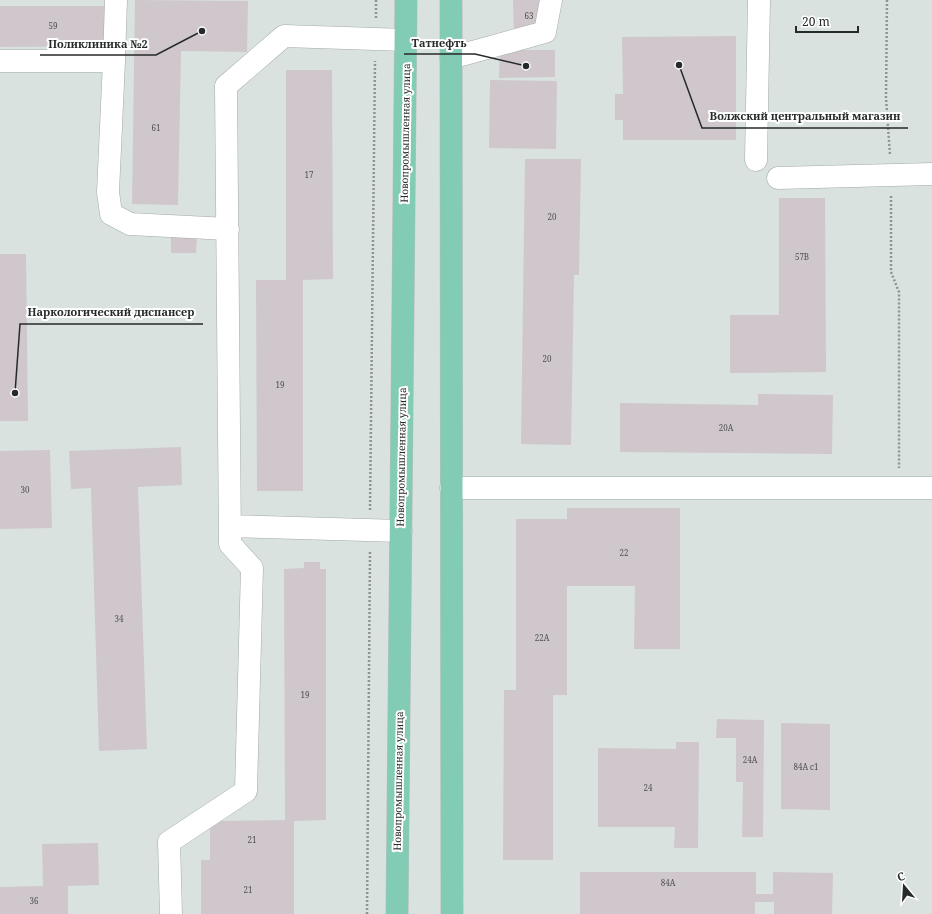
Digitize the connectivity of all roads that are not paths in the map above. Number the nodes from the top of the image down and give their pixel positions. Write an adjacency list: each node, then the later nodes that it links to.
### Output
1 (116, 0): 9 (lane)
2 (406, 0): 6 (main road, Новопромышленная улица)
3 (451, 0): 7 (main road)
4 (551, 0): 7 (lane)
5 (759, 0): 10 (lane)
6 (406, 40): 13 (lane); 17 (main road, Новопромышленная улица)
7 (451, 58): 14 (main road)
8 (0, 61): 9 (lane)
9 (114, 61): 13 (lane)
10 (756, 160)
11 (932, 174): 12 (lane)
12 (778, 178)
13 (228, 229): 16 (lane)
14 (451, 488): 15 (lane); 20 (main road)
15 (932, 488)
16 (230, 526): 17 (lane); 18 (lane)
17 (401, 531): 19 (main road, Новопромышленная улица)
18 (171, 914)
19 (397, 914)
20 (452, 914)

